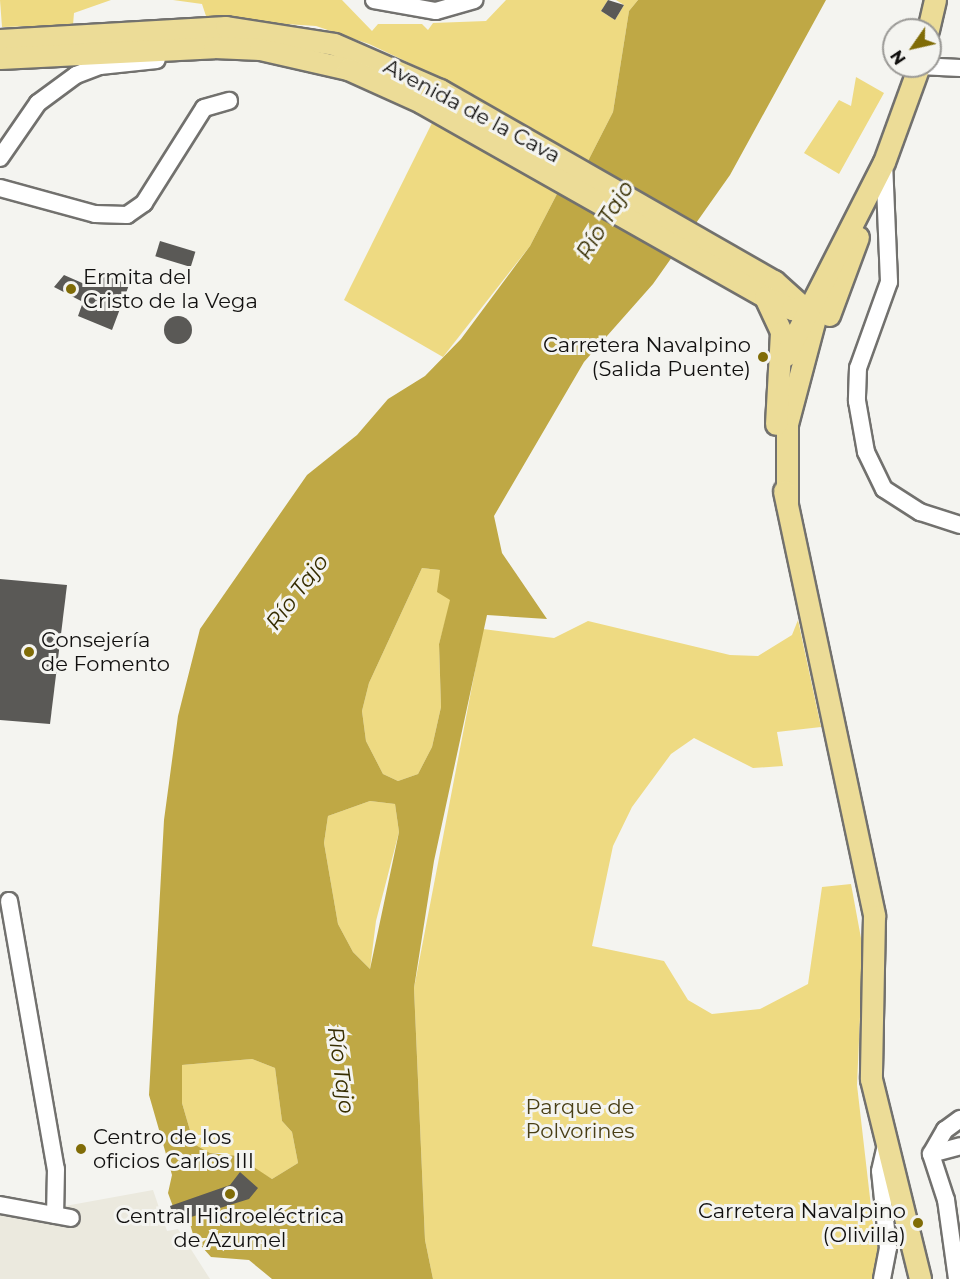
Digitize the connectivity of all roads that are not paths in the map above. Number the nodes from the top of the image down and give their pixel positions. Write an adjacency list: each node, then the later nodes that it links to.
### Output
1 (374, 0): 2 (street)
2 (474, 0)
3 (935, 0): 4 (main road)
4 (931, 18)
5 (0, 40): 12 (main road, Avenida de la Cava)
6 (293, 55): 7 (main road, Avenida de la Cava); 12 (main road, Avenida de la Cava); 13 (street, Avenida de la Cava)
7 (0, 58)
8 (942, 68): 9 (street)
9 (960, 69)
10 (915, 78): 14 (main road)
11 (229, 101): 15 (street)
12 (480, 124): 18 (main road, Avenida de la Cava); 18 (main road, Avenida de la Cava)
13 (0, 158)
14 (884, 162): 16 (main road); 23 (street)
15 (0, 188)
16 (872, 188): 17 (main road); 19 (main road)
17 (827, 266): 18 (main road); 20 (main road)
18 (770, 289): 20 (main road); 21 (main road)
19 (831, 302): 20 (main road); 22 (main road)
20 (806, 308): 21 (main road); 22 (main road)
21 (777, 388): 22 (main road)
22 (787, 504): 26 (main road)
23 (960, 525)
24 (9, 901): 29 (street)
25 (960, 1119): 28 (street)
26 (886, 1146): 30 (main road); 31 (street)
27 (960, 1146): 28 (street)
28 (931, 1154): 34 (street)
29 (0, 1205)
30 (911, 1244): 31 (street); 33 (main road)
31 (888, 1248): 32 (street)
32 (882, 1279)
33 (920, 1279)
34 (957, 1279)

